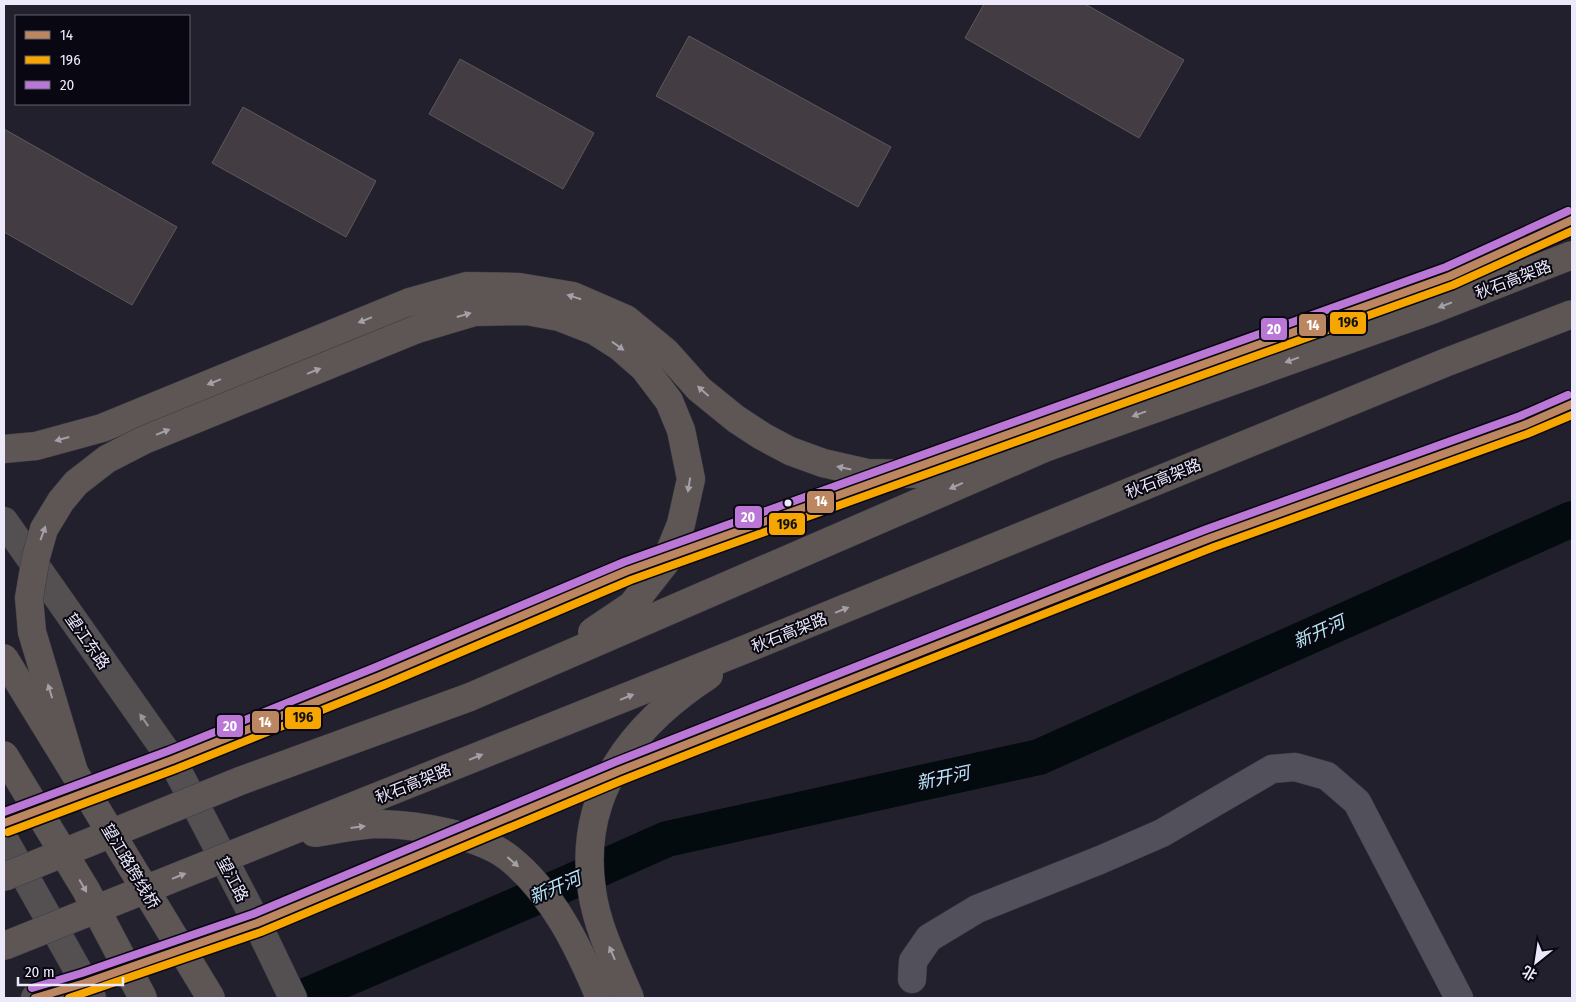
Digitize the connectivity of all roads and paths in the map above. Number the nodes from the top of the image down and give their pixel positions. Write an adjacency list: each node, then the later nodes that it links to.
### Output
1 (1572, 220): 12 (main road)
2 (1572, 255): 5 (highway, 秋石高架路, one-way to 5, bridge)
3 (1572, 314): 8 (highway, 秋石高架路, one-way to 3, bridge)
4 (1572, 404): 18 (main road)
5 (1047, 447): 6 (highway, one-way to 6, bridge); 10 (highway, 秋石高架路, one-way to 10, bridge)
6 (4, 448)
7 (4, 521): 12 (main road, 望江东路, one-way to 7)
8 (751, 647): 15 (highway, 秋石高架路, one-way to 8, bridge); 27 (highway, one-way to 8, bridge)
9 (4, 658): 13 (highway, 望江路跨线桥, bridge)
10 (540, 668): 13 (highway, one-way to 10, bridge); 17 (highway, 秋石高架路, bridge)
11 (4, 754): 23 (highway, one-way to 23, bridge)
12 (172, 760): 14 (main road); 18 (main road, 望江路)
13 (74, 772): 24 (highway, 望江路跨线桥, bridge)
14 (4, 823)
15 (275, 838): 19 (highway, 秋石高架路, one-way to 15, bridge); 26 (highway, one-way to 26, bridge)
16 (4, 839): 21 (main road)
17 (4, 877)
18 (256, 923): 21 (main road); 25 (main road, 望江路)
19 (5, 946)
20 (912, 979): 28 (street)
21 (88, 991): 22 (main road)
22 (35, 998)
23 (143, 998)
24 (211, 998)
25 (293, 998)
26 (600, 998)
27 (630, 998)
28 (1459, 998)

